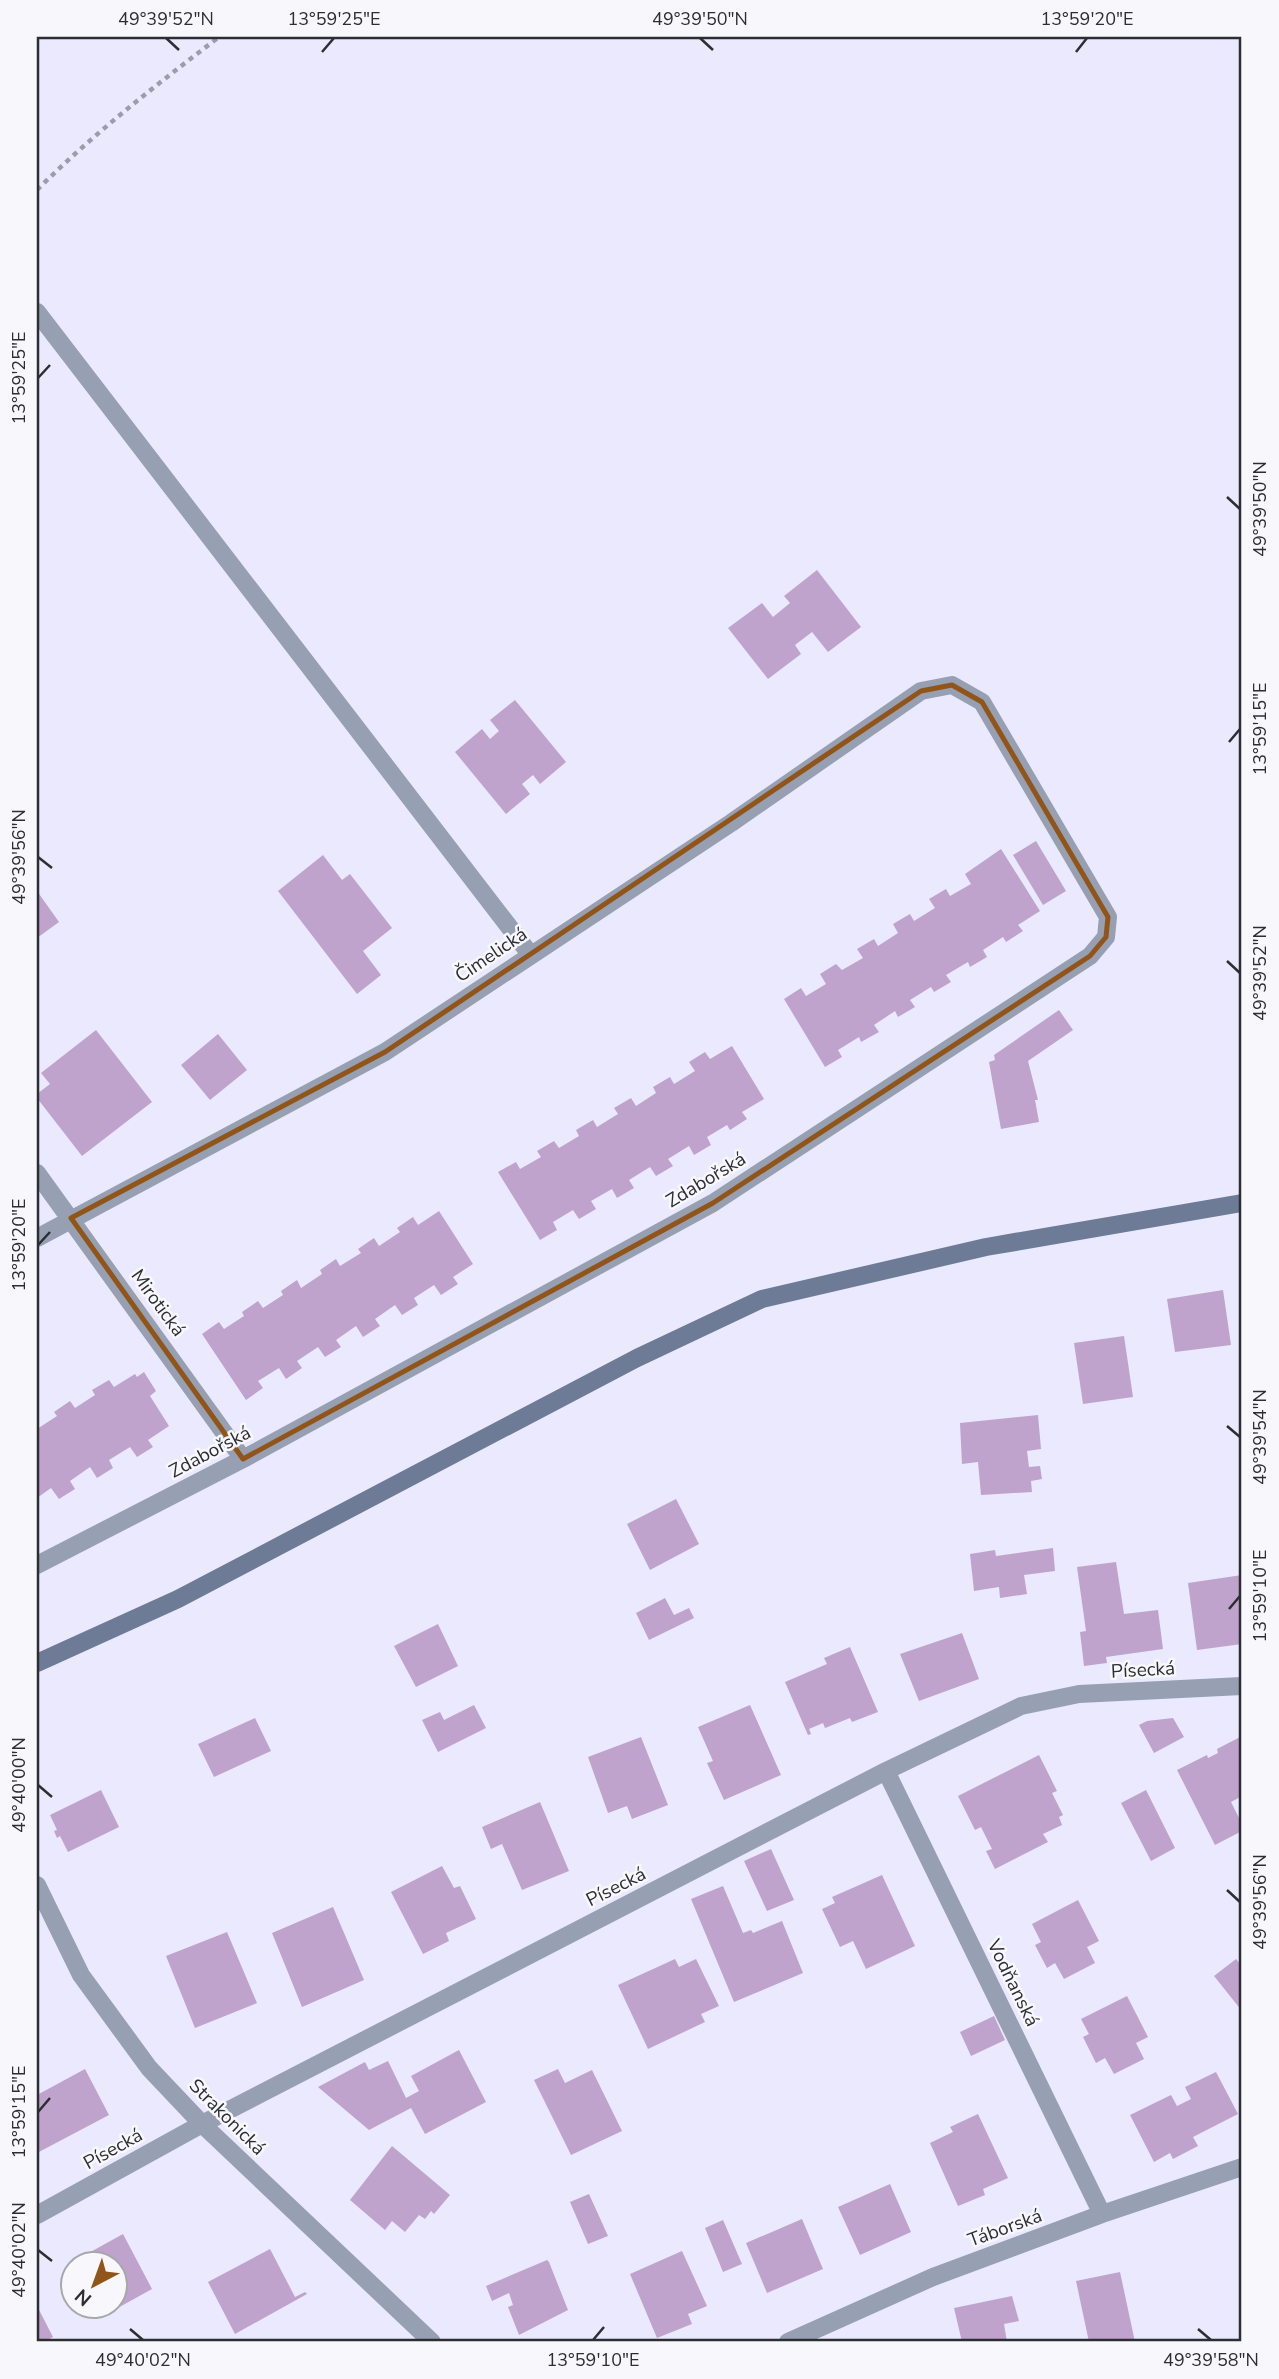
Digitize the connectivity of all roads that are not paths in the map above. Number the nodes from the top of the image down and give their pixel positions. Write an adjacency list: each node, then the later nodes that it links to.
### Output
1 (37, 312): 3 (street)
2 (952, 685): 3 (street, Čimelická); 8 (street, Zdabořská)
3 (530, 954): 6 (street, Čimelická)
4 (37, 1173): 6 (street, Mirotická)
5 (1242, 1203): 10 (street)
6 (71, 1218): 7 (street, Čimelická); 8 (street, Mirotická)
7 (37, 1238)
8 (243, 1459): 9 (street, Zdabořská)
9 (37, 1565)
10 (37, 1663)
11 (1242, 1686): 12 (street, Písecká)
12 (886, 1771): 14 (street, Písecká); 16 (street, Vodňanská)
13 (37, 1885): 14 (street, Strakonická)
14 (202, 2124): 17 (street, Písecká); 18 (street, Strakonická)
15 (1242, 2167): 16 (street, Táborská)
16 (1102, 2214): 19 (street, Táborská)
17 (37, 2215)
18 (432, 2342)
19 (788, 2342)

